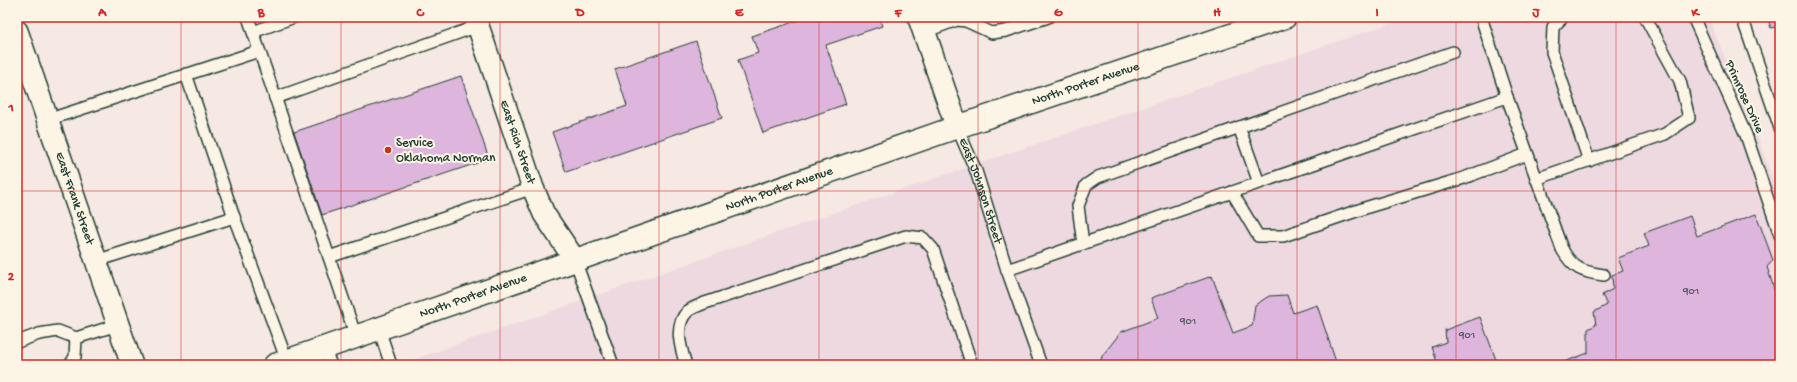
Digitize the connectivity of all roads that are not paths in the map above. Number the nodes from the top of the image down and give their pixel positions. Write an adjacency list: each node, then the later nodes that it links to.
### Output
1 (248, 17): 13 (lane)
2 (294, 17): 13 (lane)
3 (1048, 17): 11 (lane)
4 (1285, 17): 20 (main road, North Porter Avenue)
5 (1481, 17): 17 (lane)
6 (1562, 17): 24 (lane)
7 (1645, 17): 24 (lane)
8 (1693, 17): 30 (lane, Primrose Drive)
9 (1742, 17): 22 (lane)
10 (476, 21): 18 (lane); 27 (street, East Rich Street)
11 (922, 24): 20 (main road, East Johnson Street)
12 (17, 31): 19 (street, East Frank Street)
13 (253, 32): 14 (lane)
14 (259, 50): 16 (lane); 18 (lane)
15 (1453, 52): 21 (lane)
16 (186, 74): 19 (lane); 29 (lane)
17 (1507, 97): 23 (lane); 26 (lane)
18 (275, 98): 32 (lane)
19 (47, 120): 34 (street, East Frank Street)
20 (957, 127): 33 (main road, North Porter Avenue); 35 (lane, East Johnson Street)
21 (1239, 127): 26 (lane); 31 (lane)
22 (1780, 128)
23 (1527, 154): 25 (lane); 28 (lane)
24 (1589, 161): 25 (lane)
25 (1536, 179): 36 (lane)
26 (1259, 183): 28 (lane)
27 (533, 188): 32 (lane); 33 (street, East Rich Street)
28 (1232, 192): 31 (lane)
29 (234, 217): 34 (lane); 43 (lane)
30 (1780, 235)
31 (1083, 244): 35 (lane)
32 (329, 257): 39 (lane)
33 (575, 260): 38 (main road, North Porter Avenue); 47 (lane)
34 (96, 261): 37 (street, East Frank Street)
35 (1007, 270): 50 (lane, East Johnson Street)
36 (1604, 275)
37 (117, 325): 40 (lane); 45 (street, East Frank Street)
38 (378, 329): 39 (main road, North Porter Avenue); 46 (lane)
39 (356, 337): 42 (main road, North Porter Avenue)
40 (76, 338): 41 (lane); 44 (lane)
41 (17, 342)
42 (327, 357): 43 (main road, North Porter Avenue)
43 (281, 363)
44 (70, 365)
45 (132, 365)
46 (391, 365)
47 (613, 365)
48 (686, 365): 49 (lane)
49 (972, 365)
50 (1041, 365)

